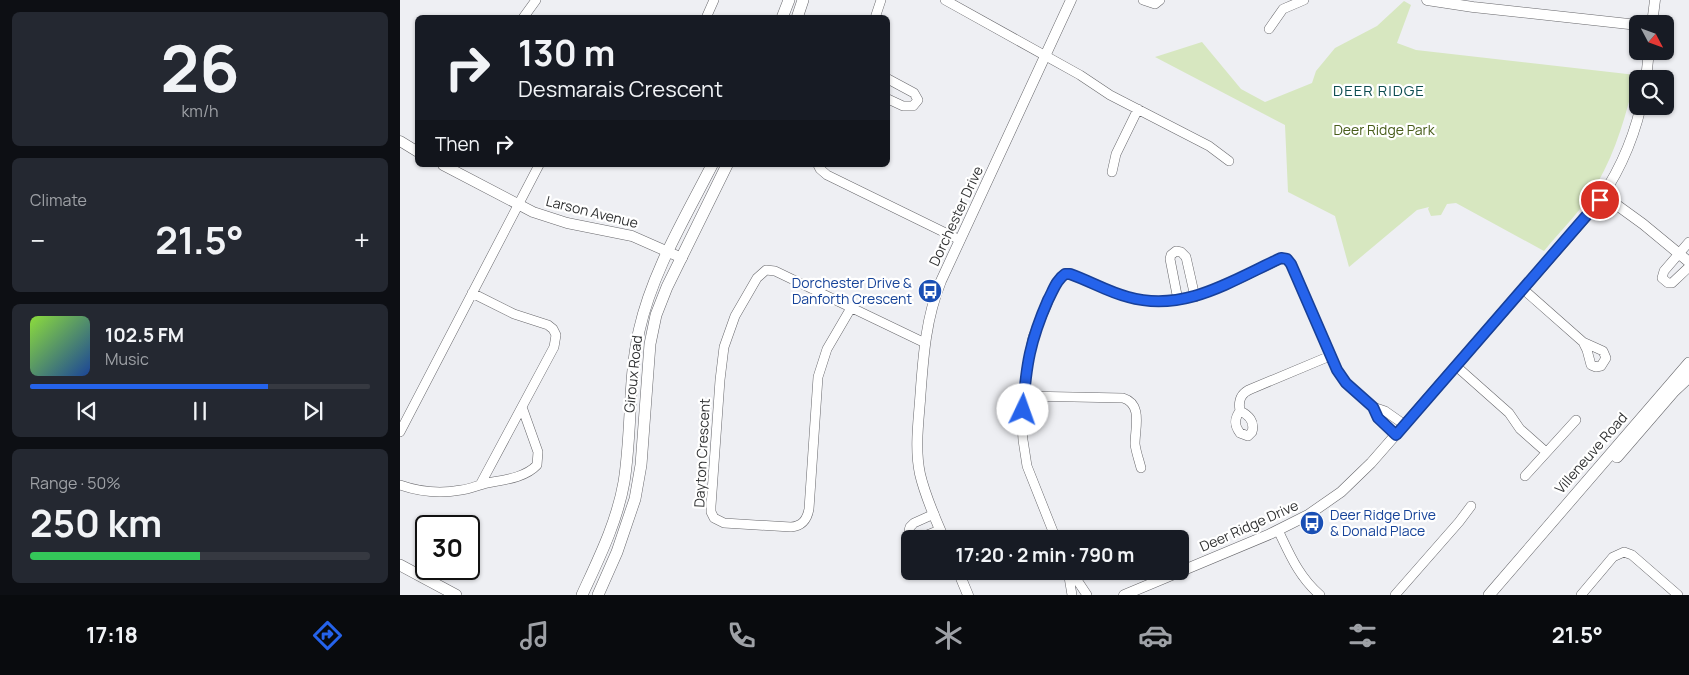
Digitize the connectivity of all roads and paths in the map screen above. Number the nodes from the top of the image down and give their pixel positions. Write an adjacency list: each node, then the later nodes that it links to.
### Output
1 (536, 0): 15 (street)
2 (714, 0): 16 (street)
3 (789, 0): 17 (main road)
4 (803, 0): 18 (main road)
5 (880, 0): 19 (street)
6 (945, 0): 23 (street)
7 (1071, 0): 23 (street, Dorchester Drive)
8 (1143, 0): 9 (street)
9 (1160, 0)
10 (1304, 0): 22 (street)
11 (1427, 0): 13 (street)
12 (1655, 0): 20 (street)
13 (1457, 2): 14 (street)
14 (1474, 4): 21 (street)
15 (525, 15)
16 (707, 15)
17 (783, 15)
18 (798, 15)
19 (876, 15)
20 (1653, 15)
21 (1629, 24)
22 (1269, 30)
23 (1045, 56): 26 (street); 39 (street, Dorchester Drive)
24 (890, 80): 25 (street)
25 (890, 100)
26 (1138, 109): 30 (street); 36 (street)
27 (1639, 115): 37 (street, Deer Ridge Drive)
28 (400, 141): 29 (street)
29 (415, 150)
30 (1229, 161)
31 (447, 167): 38 (street, Larson Avenue)
32 (538, 167): 38 (street)
33 (711, 167): 41 (main road, Giroux Road)
34 (727, 167): 43 (main road, Giroux Road)
35 (819, 167): 39 (street)
36 (1112, 172)
37 (1603, 195): 42 (street); 46 (street, Deer Ridge Drive)
38 (519, 204): 41 (street, Larson Avenue); 47 (street)
39 (960, 240): 52 (street, Dorchester Drive)
40 (1689, 242): 42 (street)
41 (669, 252): 43 (street, Larson Avenue); 82 (main road, Giroux Road)
42 (1679, 254): 44 (street); 45 (street)
43 (682, 258): 83 (main road, Giroux Road)
44 (1689, 262)
45 (1689, 267)
46 (1523, 290): 51 (street); 55 (street, Deer Ridge Drive)
47 (472, 293): 58 (street); 63 (street)
48 (1195, 297): 49 (street); 49 (street); 53 (street)
49 (1178, 300): 57 (street)
50 (851, 308): 50 (street, Dayton Crescent); 52 (street, Dayton Crescent)
51 (1583, 342)
52 (925, 343): 71 (street, Dorchester Drive)
53 (1330, 356): 59 (street); 60 (street)
54 (1689, 362): 76 (main road, Villeneuve Road)
55 (1456, 366): 62 (street, Deer Ridge Drive); 65 (street)
56 (1689, 377): 76 (main road, Villeneuve Road)
57 (1024, 396): 66 (street); 74 (street)
58 (522, 407): 68 (street); 68 (street)
59 (1373, 407): 62 (street); 64 (street)
60 (1240, 411)
61 (1576, 420): 65 (street)
62 (1405, 425): 64 (street, Deer Ridge Drive)
63 (400, 432)
64 (1396, 435): 75 (street, Deer Ridge Drive)
65 (1546, 452): 67 (street)
66 (1141, 468)
67 (1525, 476)
68 (480, 485): 69 (street)
69 (400, 486)
70 (1471, 506): 89 (street)
71 (934, 514): 72 (street, Dorchester Drive); 73 (street, Dorchester Drive)
72 (910, 530)
73 (940, 530)
74 (1052, 530)
75 (1278, 530): 87 (street, Deer Ridge Drive); 88 (street)
76 (1516, 564): 90 (main road, Villeneuve Road)
77 (400, 566): 81 (main road)
78 (962, 580): 84 (street)
79 (1070, 580): 85 (street)
80 (1076, 580): 86 (street)
81 (456, 595)
82 (582, 595)
83 (598, 595)
84 (968, 595)
85 (1072, 595)
86 (1087, 595)
87 (1124, 595)
88 (1320, 595)
89 (1395, 595)
90 (1489, 595)
91 (1581, 595): 92 (street)
92 (1678, 595)

